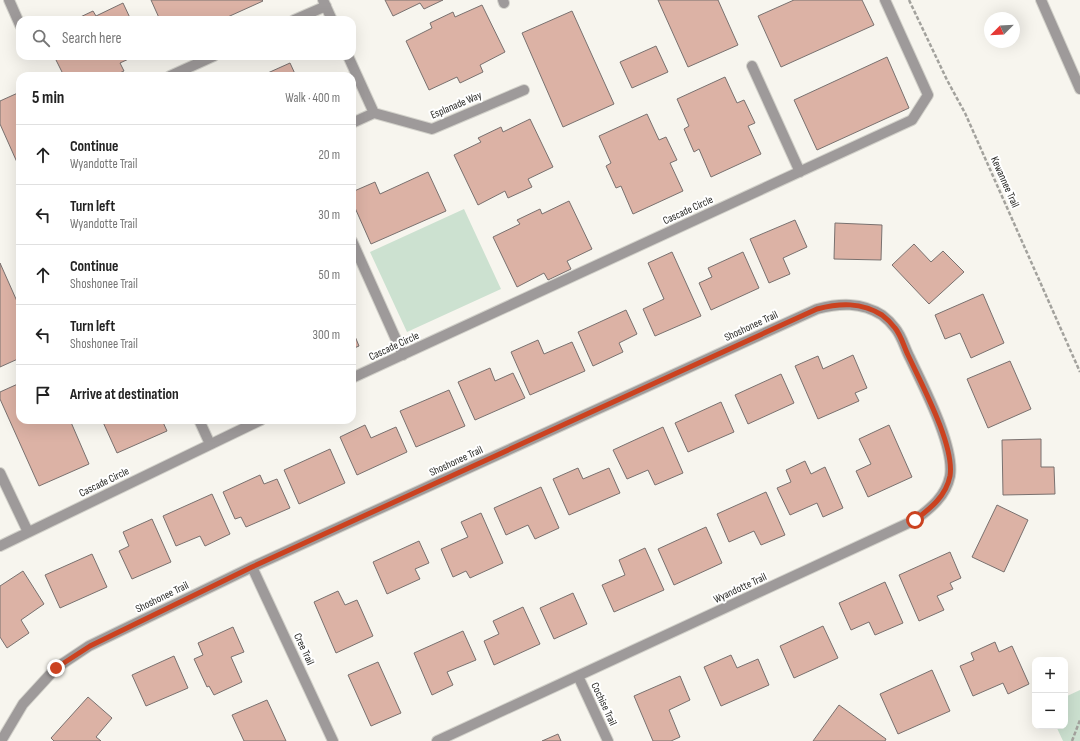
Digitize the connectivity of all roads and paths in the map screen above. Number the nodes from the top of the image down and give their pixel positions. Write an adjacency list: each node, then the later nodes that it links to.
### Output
1 (9, 0): 6 (street)
2 (885, 0): 19 (street, Cascade Circle)
3 (909, 0): 22 (path, Kewannee Trail)
4 (1041, 0): 15 (street)
5 (324, 3): 7 (street); 8 (street)
6 (16, 16)
7 (301, 16)
8 (330, 16)
9 (205, 60): 12 (street)
10 (350, 60): 13 (street)
11 (752, 66): 19 (street)
12 (179, 72)
13 (355, 72)
14 (356, 73): 17 (street)
15 (1080, 89)
16 (524, 90): 17 (street, Esplanade Way)
17 (374, 112): 18 (street)
18 (356, 121)
19 (800, 172): 21 (street, Cascade Circle)
20 (356, 250): 21 (street)
21 (403, 355): 23 (street, Cascade Circle)
22 (1080, 372)
23 (356, 376)
24 (923, 387): 31 (street, Shoshonee Trail); 32 (street, Wyandotte Trail)
25 (201, 424): 27 (street)
26 (252, 424): 27 (street, Cascade Circle)
27 (210, 444): 29 (street, Cascade Circle)
28 (0, 473): 29 (street)
29 (28, 532): 30 (street, Cascade Circle)
30 (0, 546)
31 (252, 567): 34 (street, Shoshonee Trail); 35 (street, Cree Trail)
32 (578, 676): 36 (street, Wyandotte Trail); 37 (street, Cochise Trail)
33 (1080, 720): 38 (path)
34 (1, 741)
35 (333, 741)
36 (436, 741)
37 (608, 741)
38 (1072, 741)

